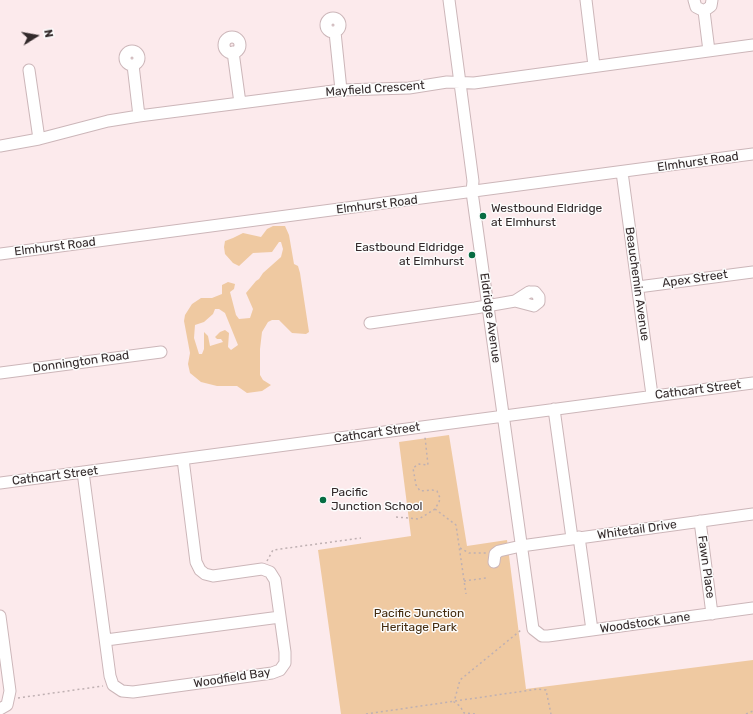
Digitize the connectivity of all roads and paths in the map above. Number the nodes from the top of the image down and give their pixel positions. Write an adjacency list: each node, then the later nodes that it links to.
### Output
1 (450, 0): 13 (street, Eldridge Avenue)
2 (586, 0): 11 (street)
3 (694, 0): 5 (street)
4 (712, 0): 5 (street)
5 (704, 11): 8 (street)
6 (335, 32): 14 (street)
7 (753, 45): 8 (street, Mayfield Crescent)
8 (709, 51): 11 (street, Mayfield Crescent)
9 (233, 52): 15 (street)
10 (133, 65): 16 (street)
11 (594, 66): 13 (street, Mayfield Crescent)
12 (29, 70): 17 (street)
13 (460, 83): 14 (street, Mayfield Crescent); 21 (street, Eldridge Avenue)
14 (341, 90): 15 (street, Mayfield Crescent)
15 (240, 103): 16 (street, Mayfield Crescent)
16 (140, 116): 17 (street, Mayfield Crescent)
17 (39, 139): 18 (street, Mayfield Crescent)
18 (0, 146)
19 (753, 154): 20 (street, Elmhurst Road)
20 (622, 172): 21 (street, Elmhurst Road); 24 (street, Beauchemin Avenue)
21 (472, 192): 22 (street, Elmhurst Road); 26 (street, Eldridge Avenue)
22 (0, 254)
23 (753, 272): 24 (street, Apex Street)
24 (638, 287): 31 (street, Beauchemin Avenue)
25 (515, 301): 26 (street)
26 (488, 306): 27 (street); 33 (street, Eldridge Avenue)
27 (370, 322)
28 (161, 352): 29 (street, Donnington Road)
29 (0, 373)
30 (753, 382): 31 (street, Cathcart Street)
31 (652, 395): 32 (street, Cathcart Street)
32 (554, 409): 33 (street, Cathcart Street); 43 (street)
33 (503, 416): 35 (street, Cathcart Street); 44 (street, Eldridge Avenue)
34 (425, 437): 38 (path)
35 (183, 459): 36 (street, Cathcart Street); 47 (street)
36 (83, 472): 37 (street, Cathcart Street); 58 (street)
37 (0, 483)
38 (435, 509): 40 (path); 45 (path)
39 (753, 514): 41 (street, Whitetail Drive)
40 (396, 517)
41 (700, 521): 43 (street, Whitetail Drive); 52 (street, Fawn Place)
42 (361, 538): 47 (path)
43 (576, 538): 44 (street, Whitetail Drive); 56 (street)
44 (521, 546): 46 (street, Whitetail Drive); 57 (street, Eldridge Avenue)
45 (460, 548): 46 (path); 49 (path)
46 (494, 558)
47 (262, 569): 54 (street, Woodfield Bay)
48 (486, 578): 49 (path)
49 (464, 581): 50 (path)
50 (466, 594)
51 (753, 608): 52 (street, Woodstock Lane)
52 (712, 614): 56 (street, Woodstock Lane)
53 (0, 616): 60 (street)
54 (280, 617): 58 (street); 59 (street, Woodfield Bay)
55 (521, 630): 61 (path)
56 (592, 630): 57 (street, Woodstock Lane)
57 (537, 634)
58 (106, 640): 59 (street)
59 (113, 685): 60 (path)
60 (10, 699): 62 (street)
61 (454, 702): 64 (path); 65 (path); 67 (path)
62 (0, 709)
63 (753, 711): 68 (path)
64 (366, 714)
65 (464, 714): 66 (path)
66 (475, 714)
67 (551, 714)
68 (746, 714)

